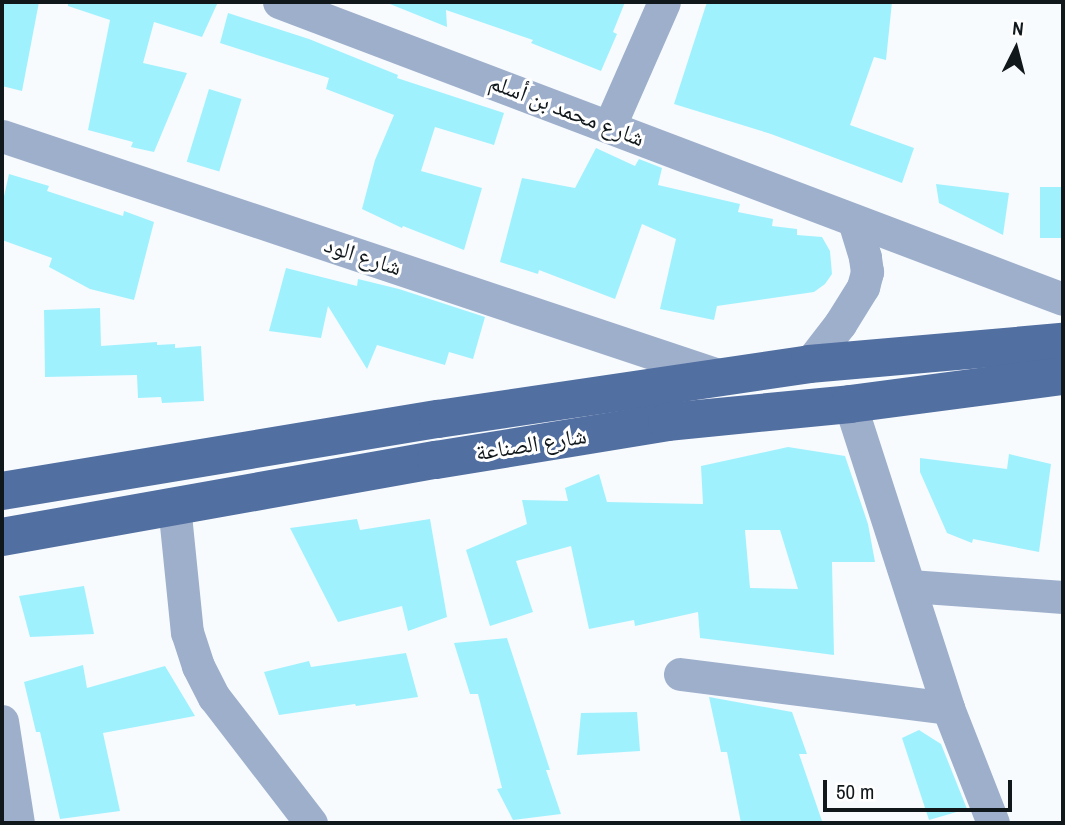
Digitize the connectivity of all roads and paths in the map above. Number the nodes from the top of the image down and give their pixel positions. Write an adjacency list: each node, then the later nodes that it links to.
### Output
1 (279, 2): 3 (street, شارع محمد بن أسلم)
2 (664, 2): 3 (street)
3 (610, 125): 5 (street, شارع محمد بن أسلم)
4 (2, 136): 9 (street, شارع الود)
5 (854, 221): 6 (street, شارع محمد بن أسلم); 8 (street)
6 (1063, 299)
7 (1063, 342): 8 (main road, شارع الصناعة)
8 (809, 364): 9 (main road, شارع الصناعة)
9 (724, 376): 12 (main road, شارع الصناعة)
10 (1063, 376): 11 (main road, شارع الصناعة)
11 (850, 404): 13 (main road, شارع الصناعة); 15 (street)
12 (2, 491)
13 (174, 505): 14 (main road, شارع الصناعة); 21 (street)
14 (2, 537)
15 (910, 586): 16 (street); 18 (street)
16 (1063, 597)
17 (680, 674): 18 (street)
18 (948, 708): 22 (street)
19 (2, 721): 20 (street)
20 (18, 823)
21 (311, 823)
22 (993, 823)

